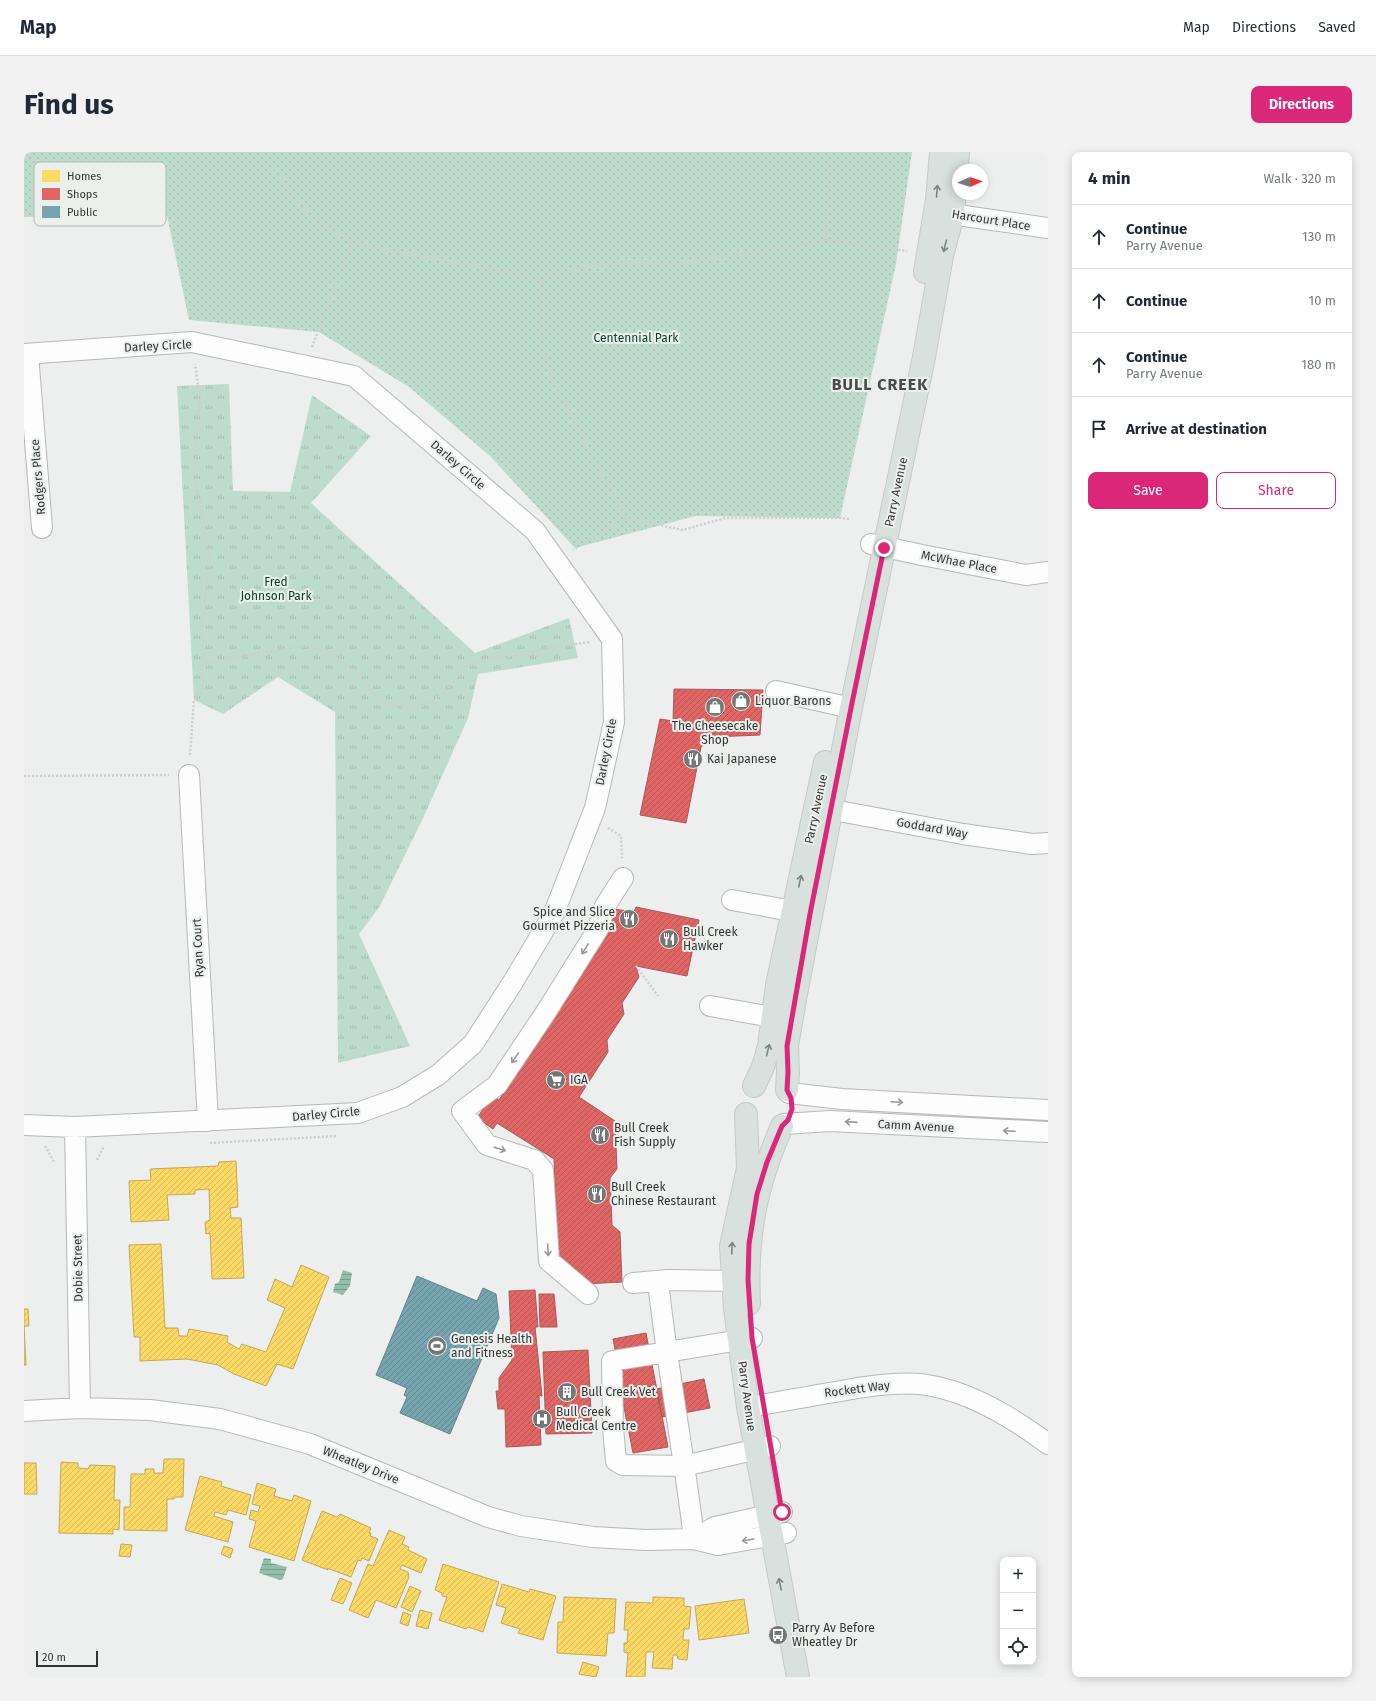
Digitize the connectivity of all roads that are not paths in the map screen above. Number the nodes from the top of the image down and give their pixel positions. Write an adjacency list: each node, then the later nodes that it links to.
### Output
1 (941, 152): 3 (main road, Parry Avenue, one-way to 1)
2 (958, 152): 3 (main road, Parry Avenue)
3 (944, 213): 4 (street, Harcourt Place); 7 (main road, Parry Avenue)
4 (1048, 228)
5 (26, 354): 6 (street, Rodgers Place); 23 (street, Darley Circle)
6 (42, 528)
7 (878, 546): 8 (street, McWhae Place); 10 (main road, Parry Avenue)
8 (1048, 572)
9 (776, 692): 10 (street)
10 (844, 706): 12 (main road, Parry Avenue)
11 (189, 774): 23 (street, Ryan Court)
12 (824, 808): 13 (street, Goddard Way); 16 (main road, Parry Avenue)
13 (1048, 843)
14 (623, 878): 31 (street, one-way to 31)
15 (732, 900): 16 (street)
16 (802, 913): 18 (main road, Parry Avenue); 20 (main road, Parry Avenue)
17 (710, 1006): 18 (street)
18 (772, 1017): 19 (main road, Parry Avenue, one-way to 18)
19 (754, 1086): 20 (main road); 22 (main road)
20 (788, 1092): 21 (street, Camm Avenue, one-way to 21); 24 (main road)
21 (1048, 1110)
22 (746, 1114): 24 (main road); 28 (main road, Parry Avenue, one-way to 22)
23 (208, 1121): 26 (street, Darley Circle)
24 (783, 1125): 27 (street, Camm Avenue, one-way to 24); 28 (main road, Parry Avenue)
25 (24, 1126): 26 (street, Darley Circle)
26 (75, 1127): 35 (street, Dobie Street)
27 (1048, 1132)
28 (741, 1280): 29 (street); 32 (main road, Parry Avenue)
29 (658, 1281): 30 (street); 33 (street)
30 (633, 1283)
31 (588, 1294)
32 (746, 1339): 33 (street); 34 (main road, Parry Avenue)
33 (667, 1352): 39 (street); 39 (street)
34 (755, 1406): 37 (street, Rockett Way); 38 (main road, Parry Avenue)
35 (80, 1408): 36 (street, Wheatley Drive); 42 (street, Wheatley Drive)
36 (24, 1411)
37 (1048, 1444)
38 (762, 1447): 39 (street); 40 (main road, Parry Avenue)
39 (684, 1466): 42 (street)
40 (774, 1513): 41 (main road, Parry Avenue); 42 (street, Wheatley Drive)
41 (779, 1535): 42 (street, Wheatley Drive, one-way to 42); 43 (main road, Parry Avenue, one-way to 41); 44 (main road, Parry Avenue)
42 (694, 1539)
43 (798, 1677)
44 (812, 1677)

